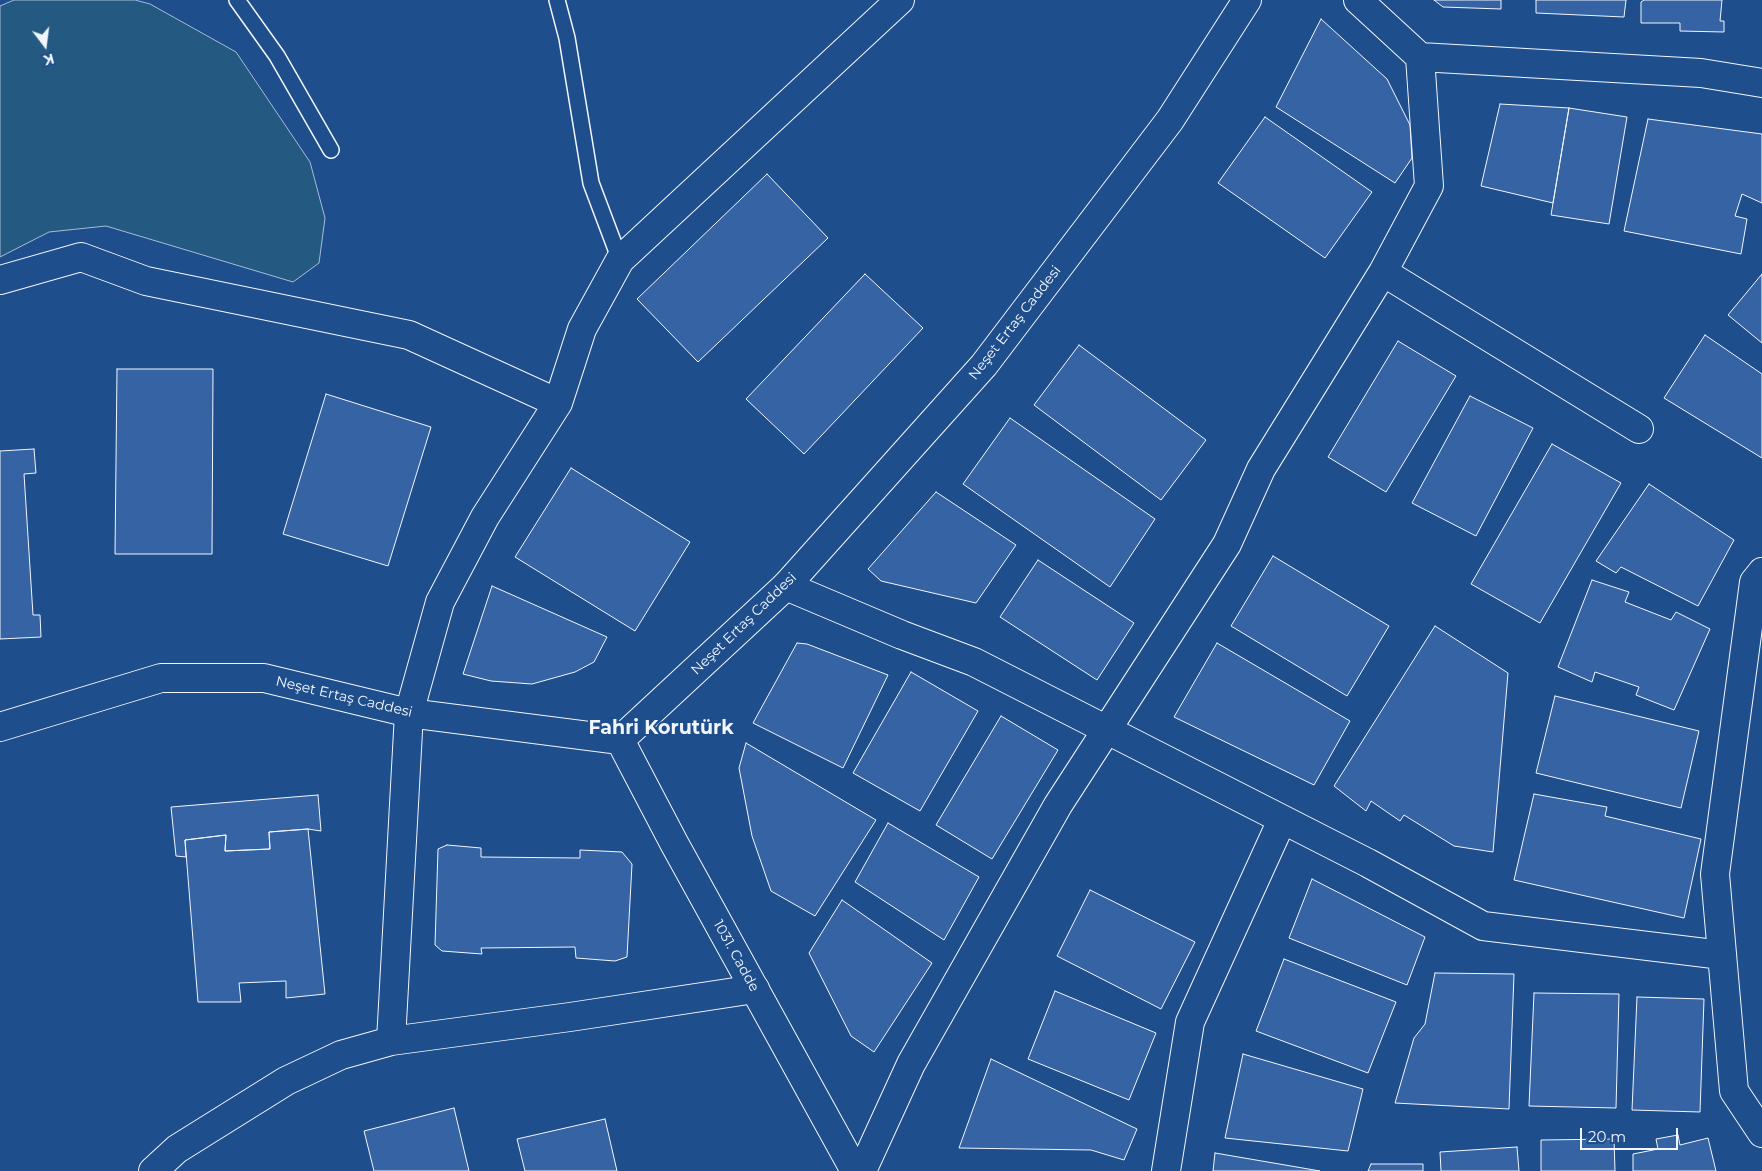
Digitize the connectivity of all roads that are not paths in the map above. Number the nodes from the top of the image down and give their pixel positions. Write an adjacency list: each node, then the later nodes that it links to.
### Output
1 (237, 0): 8 (lane)
2 (558, 0): 9 (lane)
3 (900, 0): 9 (street)
4 (1247, 0): 15 (street, Neşet Ertaş Caddesi)
5 (1358, 0): 6 (street)
6 (1420, 57): 7 (street); 10 (street)
7 (1762, 83)
8 (331, 150)
9 (620, 260): 12 (street)
10 (1383, 272): 13 (street); 18 (street)
11 (0, 280): 12 (street)
12 (558, 403): 16 (street)
13 (1638, 429)
14 (1762, 572): 21 (street)
15 (786, 586): 18 (street); 19 (street, Neşet Ertaş Caddesi)
16 (409, 713): 17 (street, Neşet Ertaş Caddesi); 19 (street, Neşet Ertaş Caddesi); 23 (street)
17 (0, 727)
18 (1107, 730): 20 (street); 27 (street)
19 (620, 740): 22 (street, 1031. Cadde)
20 (1282, 820): 21 (street); 28 (street)
21 (1722, 955): 24 (street)
22 (755, 990): 23 (street); 26 (street, 1031. Cadde)
23 (391, 1041): 25 (street)
24 (1762, 1133)
25 (153, 1171)
26 (855, 1171)
27 (862, 1171)
28 (1166, 1171)

